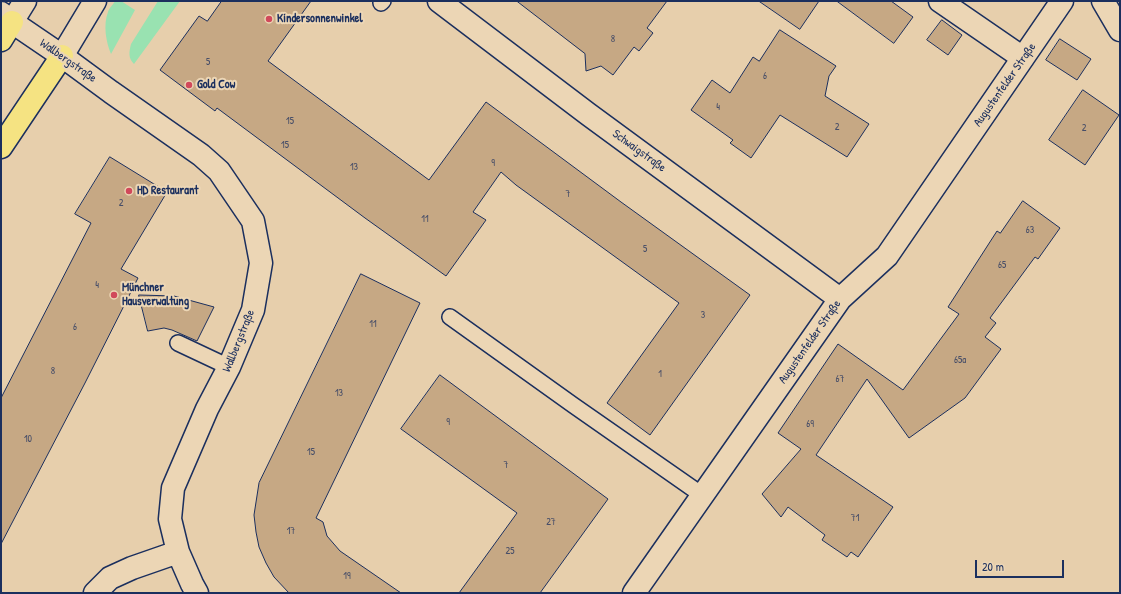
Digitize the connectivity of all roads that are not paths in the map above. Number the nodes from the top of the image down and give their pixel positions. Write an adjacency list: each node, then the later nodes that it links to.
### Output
1 (25, 1): 7 (street)
2 (95, 1): 9 (street)
3 (439, 1): 12 (street, Schwaigstraße)
4 (940, 1): 10 (street)
5 (1062, 1): 10 (street, Augustenfelder Straße)
6 (1103, 1): 8 (street)
7 (5, 25): 9 (street, Wallbergstraße)
8 (1120, 30)
9 (62, 56): 11 (highway); 15 (street, Wallbergstraße)
10 (1023, 58): 12 (street, Augustenfelder Straße)
11 (1, 147)
12 (840, 298): 16 (street, Augustenfelder Straße)
13 (450, 317): 16 (lane)
14 (178, 343): 15 (lane)
15 (229, 367): 17 (street, Wallbergstraße)
16 (702, 494): 20 (street, Augustenfelder Straße)
17 (178, 552): 18 (street); 19 (street, Wallbergstraße)
18 (95, 593)
19 (197, 593)
20 (634, 593)

